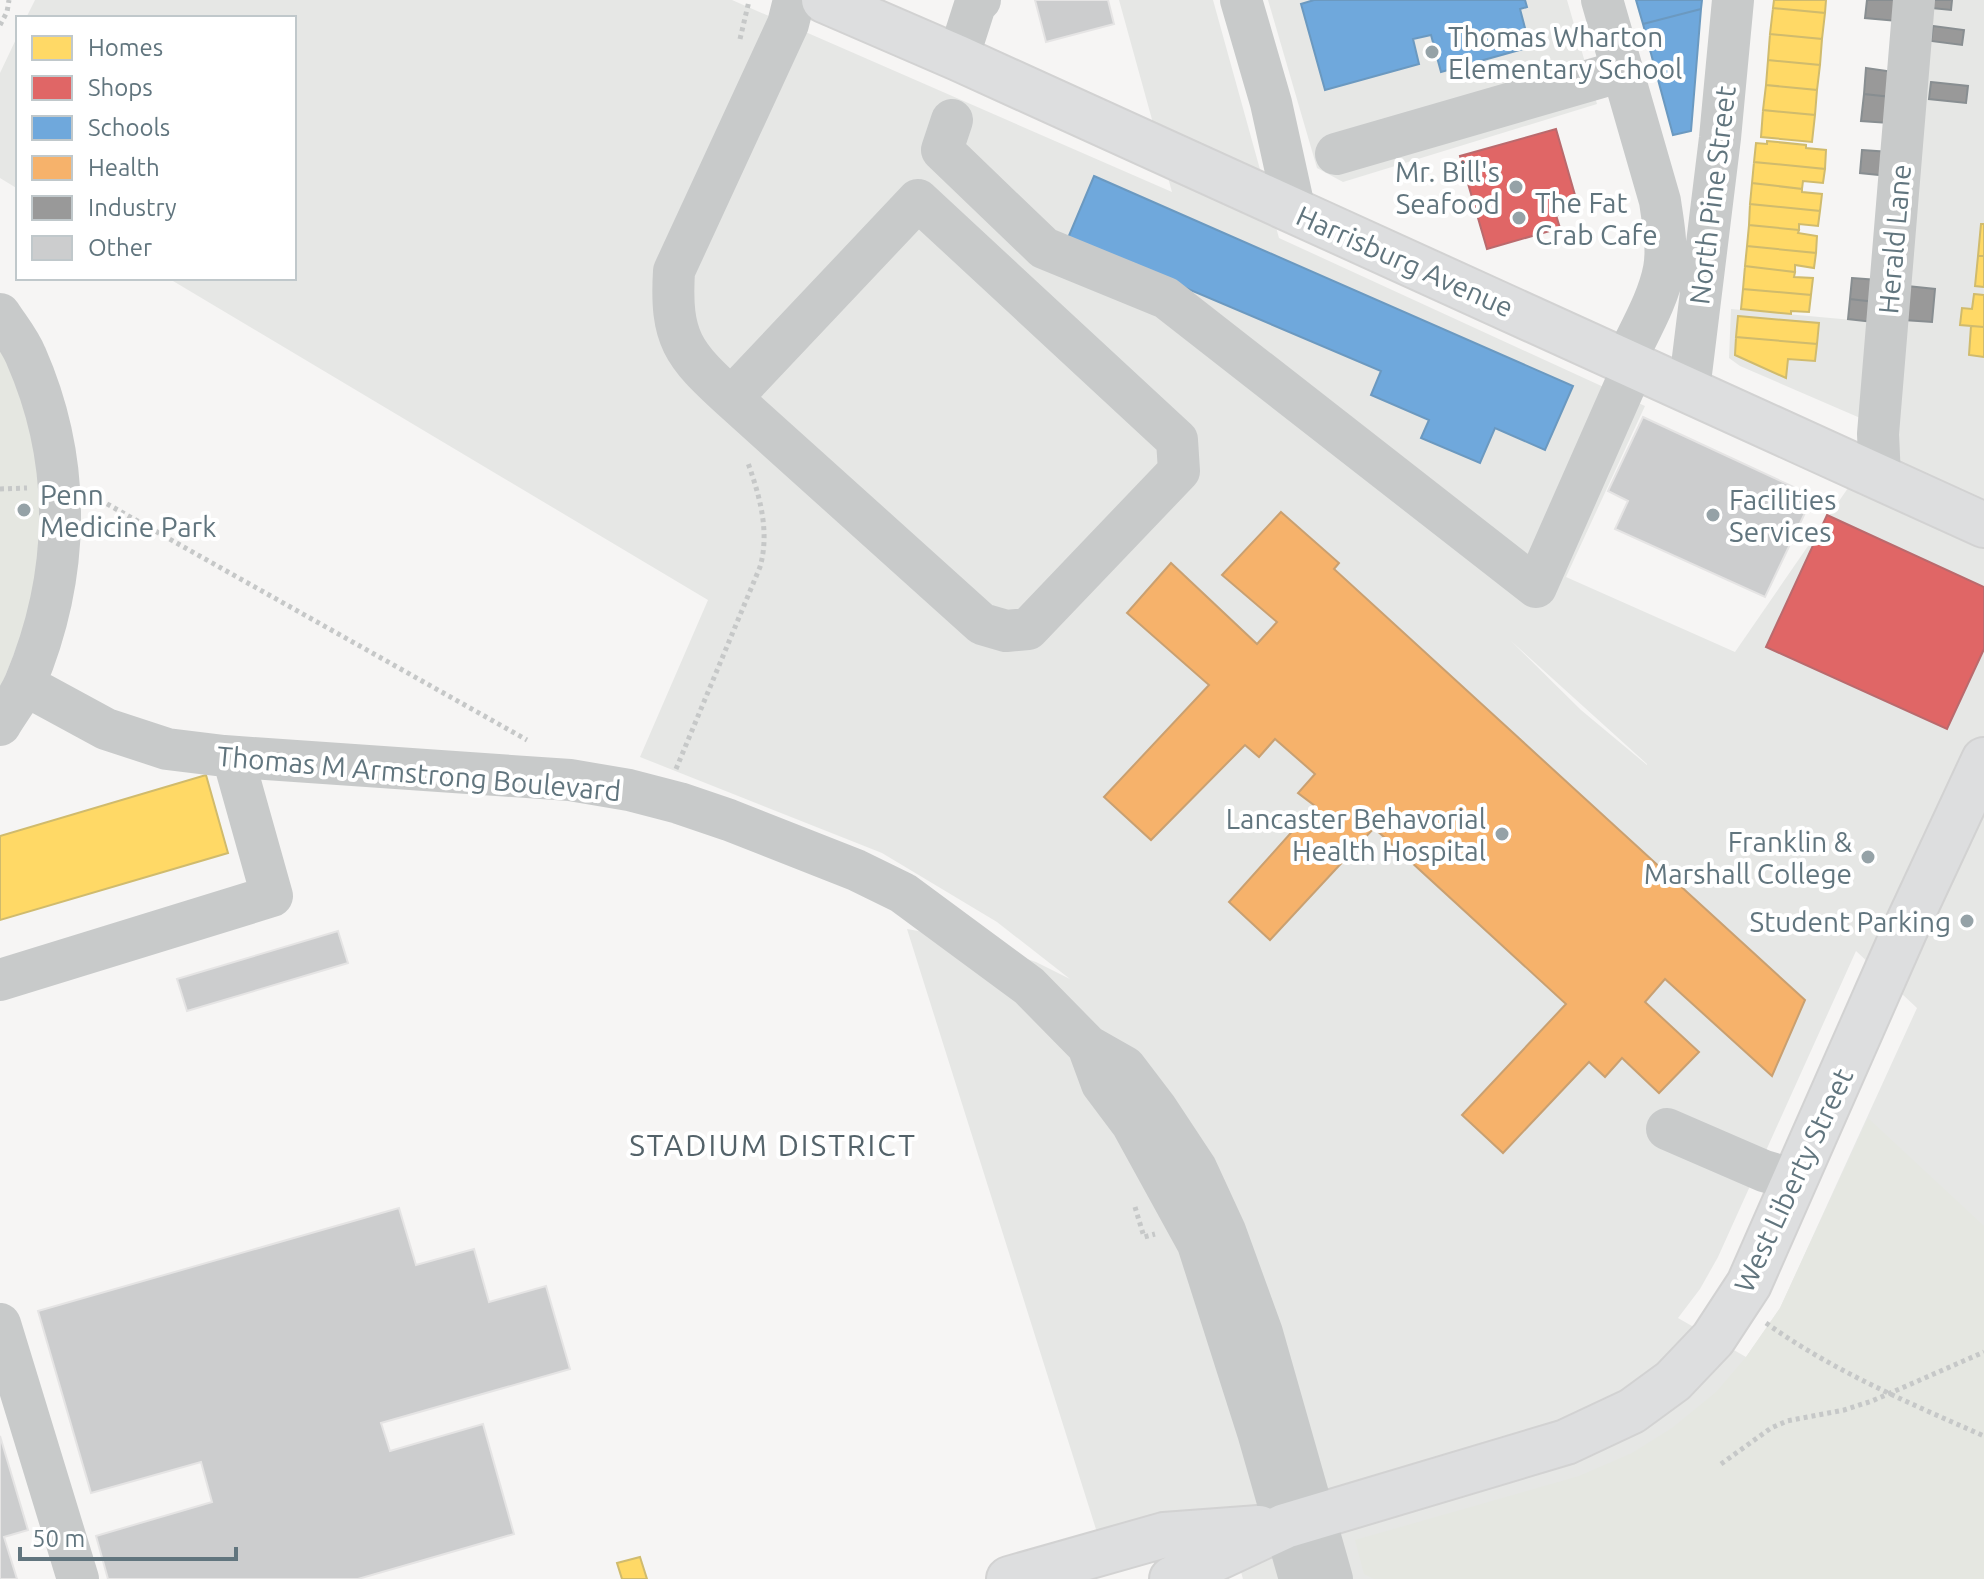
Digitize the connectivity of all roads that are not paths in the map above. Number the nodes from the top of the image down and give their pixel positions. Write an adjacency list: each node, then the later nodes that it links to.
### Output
1 (794, 0): 18 (street)
2 (824, 0): 8 (main road, Harrisburg Avenue)
3 (980, 0): 8 (street)
4 (1241, 0): 14 (street)
5 (1602, 0): 9 (street)
6 (1733, 0): 12 (street, North Pine Street)
7 (1914, 0): 19 (street, Herald Lane)
8 (958, 58): 14 (main road, Harrisburg Avenue)
9 (1622, 71): 11 (street); 13 (street)
10 (952, 120): 16 (street)
11 (1336, 154)
12 (1713, 196): 13 (street); 17 (street, North Pine Street)
13 (1660, 201): 16 (street)
14 (1295, 212): 16 (main road, Harrisburg Avenue)
15 (0, 314): 21 (street)
16 (1629, 363): 17 (main road, Harrisburg Avenue)
17 (1689, 390): 19 (main road, Harrisburg Avenue)
18 (731, 398): 18 (street)
19 (1880, 477): 20 (main road, Harrisburg Avenue)
20 (1984, 525)
21 (25, 685): 22 (street); 23 (street, Thomas M Armstrong Boulevard)
22 (0, 725)
23 (233, 757): 25 (street); 29 (street, Thomas M Armstrong Boulevard)
24 (1984, 760): 27 (main road, West Liberty Street)
25 (0, 980)
26 (1667, 1129): 27 (street)
27 (1795, 1180): 29 (main road, West Liberty Street)
28 (1, 1324): 30 (street)
29 (1299, 1522): 31 (main road, West Liberty Street); 32 (main road, West Liberty Street); 33 (street, Thomas M Armstrong Boulevard); 34 (street, Thomas M Armstrong Boulevard)
30 (78, 1579)
31 (1009, 1579)
32 (1172, 1579)
33 (1300, 1579)
34 (1332, 1579)

